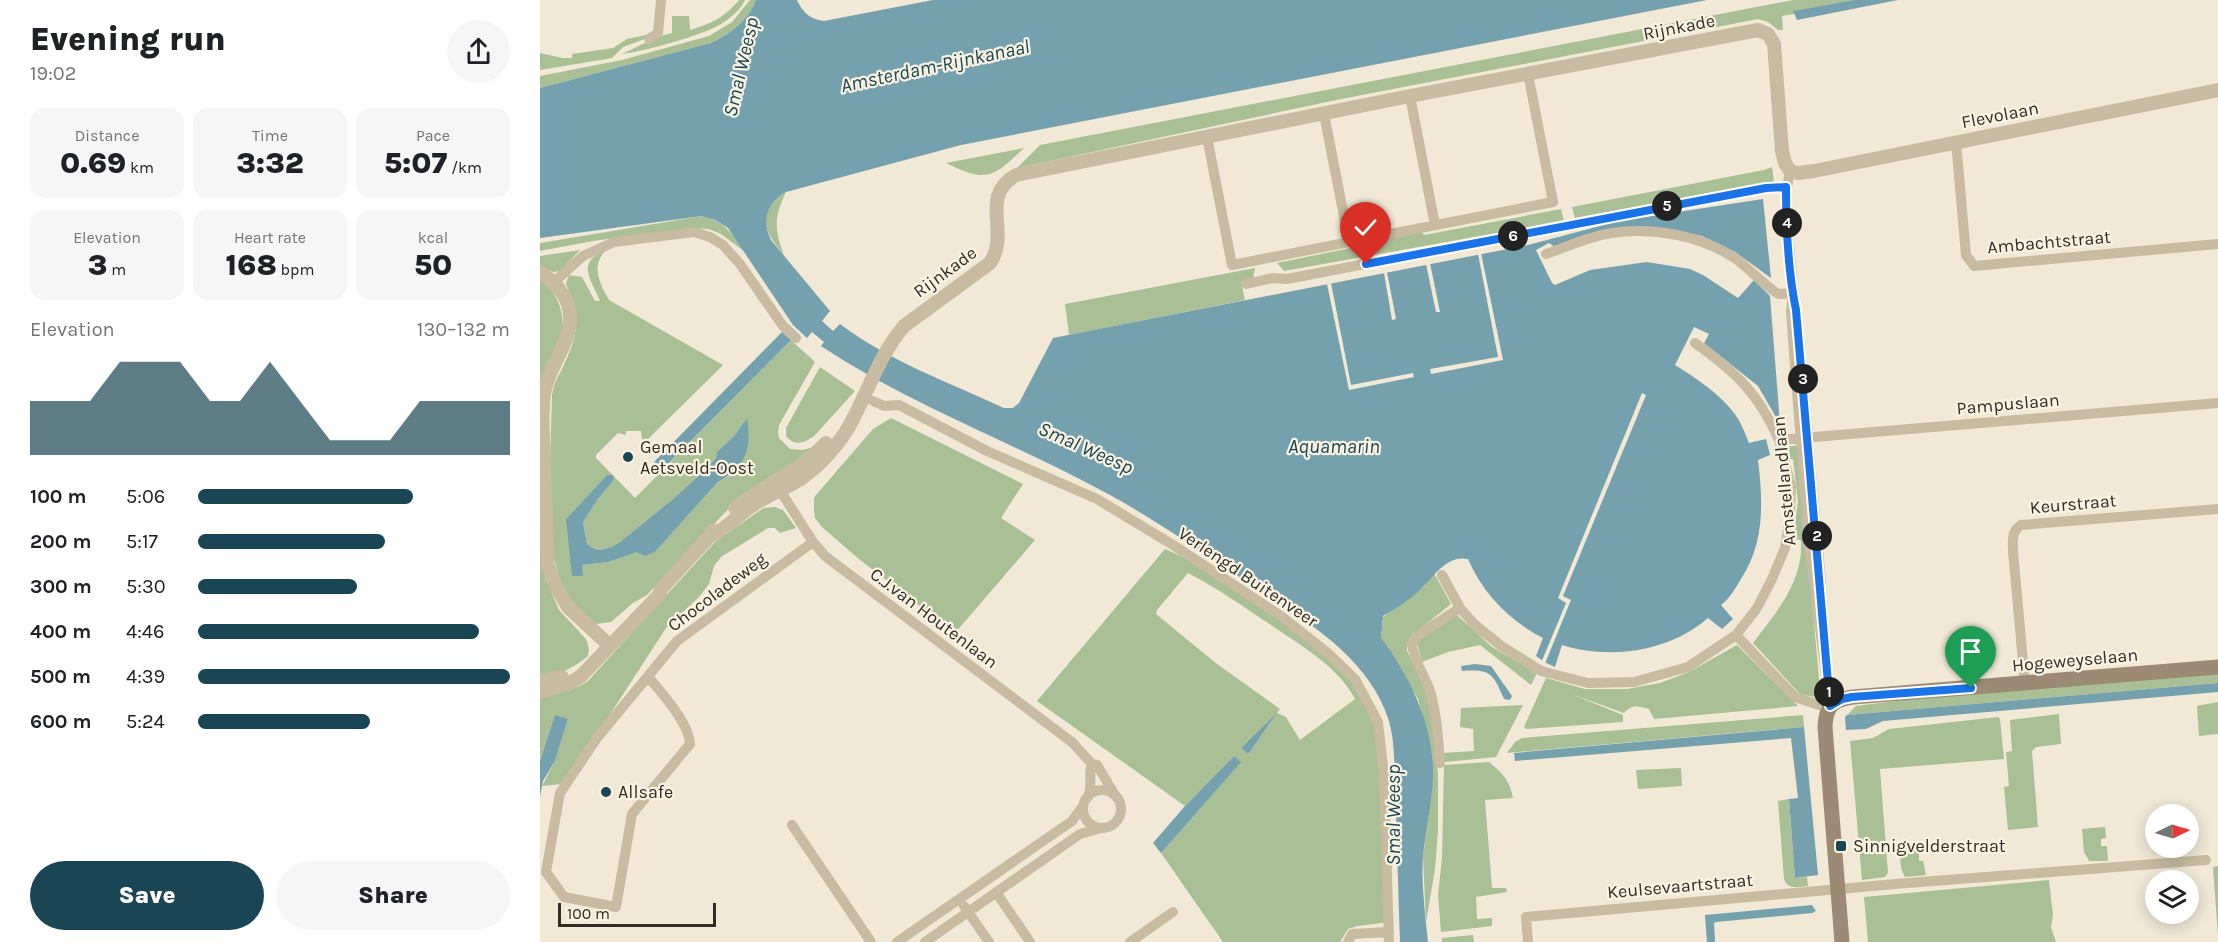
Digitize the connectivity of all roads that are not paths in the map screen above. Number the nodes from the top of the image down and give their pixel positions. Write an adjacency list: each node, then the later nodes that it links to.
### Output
1 (661, 0): 2 (street)
2 (649, 39)
3 (1528, 74): 5 (street, Rijnkade); 9 (street, Rijnkade); 11 (street)
4 (2218, 90): 8 (street, Flevolaan)
5 (1410, 96): 6 (street, Rijnkade); 11 (street)
6 (1324, 114): 7 (street, Rijnkade); 12 (street)
7 (1207, 137): 12 (street); 25 (street, Rijnkade)
8 (1956, 142): 9 (street, Flevolaan); 13 (street, Ambachtstraat)
9 (1790, 171): 10 (street, Amstellandlaan)
10 (1786, 187): 17 (street); 18 (street, Amstellandlaan)
11 (1435, 225): 12 (street)
12 (1349, 242)
13 (2218, 244)
14 (1546, 254): 18 (street)
15 (540, 272): 16 (street)
16 (554, 282): 19 (street); 31 (street)
17 (1246, 284)
18 (1793, 292): 23 (street, Amstellandlaan)
19 (796, 339)
20 (1695, 343): 24 (street)
21 (873, 401): 50 (street, Verlengd Buitenveer)
22 (2218, 403): 23 (street, Pampuslaan)
23 (1804, 438): 24 (street); 37 (street, Amstellandlaan)
24 (1779, 440): 30 (street)
25 (777, 486): 27 (street, C.J.van Houtenlaan); 31 (street, Rijnkade)
26 (2218, 509): 35 (street, Keurstraat)
27 (813, 542): 33 (street, Chocoladeweg); 39 (street, C.J.van Houtenlaan)
28 (1442, 575): 29 (street)
29 (1460, 608): 30 (street); 38 (street)
30 (1736, 635): 37 (street)
31 (607, 644): 34 (street); 36 (street)
32 (2218, 667): 35 (main road, Hogeweyselaan)
33 (648, 676): 33 (street, Chocoladeweg)
34 (540, 681)
35 (2025, 684): 37 (main road, Hogeweyselaan)
36 (540, 692)
37 (1830, 706): 45 (main road, Amstellandlaan)
38 (1440, 763)
39 (1092, 764): 40 (street, C.J.van Houtenlaan); 41 (street)
40 (1116, 797): 41 (street); 43 (street)
41 (1085, 801): 43 (street); 47 (street)
42 (792, 825): 51 (street)
43 (1101, 828): 46 (street)
44 (2206, 860): 45 (street)
45 (1838, 889): 58 (street, Keulsevaartstraat); 59 (main road, Amstellandlaan)
46 (996, 892): 48 (street); 55 (street)
47 (959, 898): 48 (street); 52 (street)
48 (968, 911): 53 (street); 54 (street)
49 (1173, 912): 56 (street)
50 (1389, 937): 57 (street)
51 (871, 942)
52 (897, 942)
53 (925, 942)
54 (989, 942)
55 (1030, 942)
56 (1130, 942)
57 (1348, 942)
58 (1528, 942)
59 (1842, 942)

